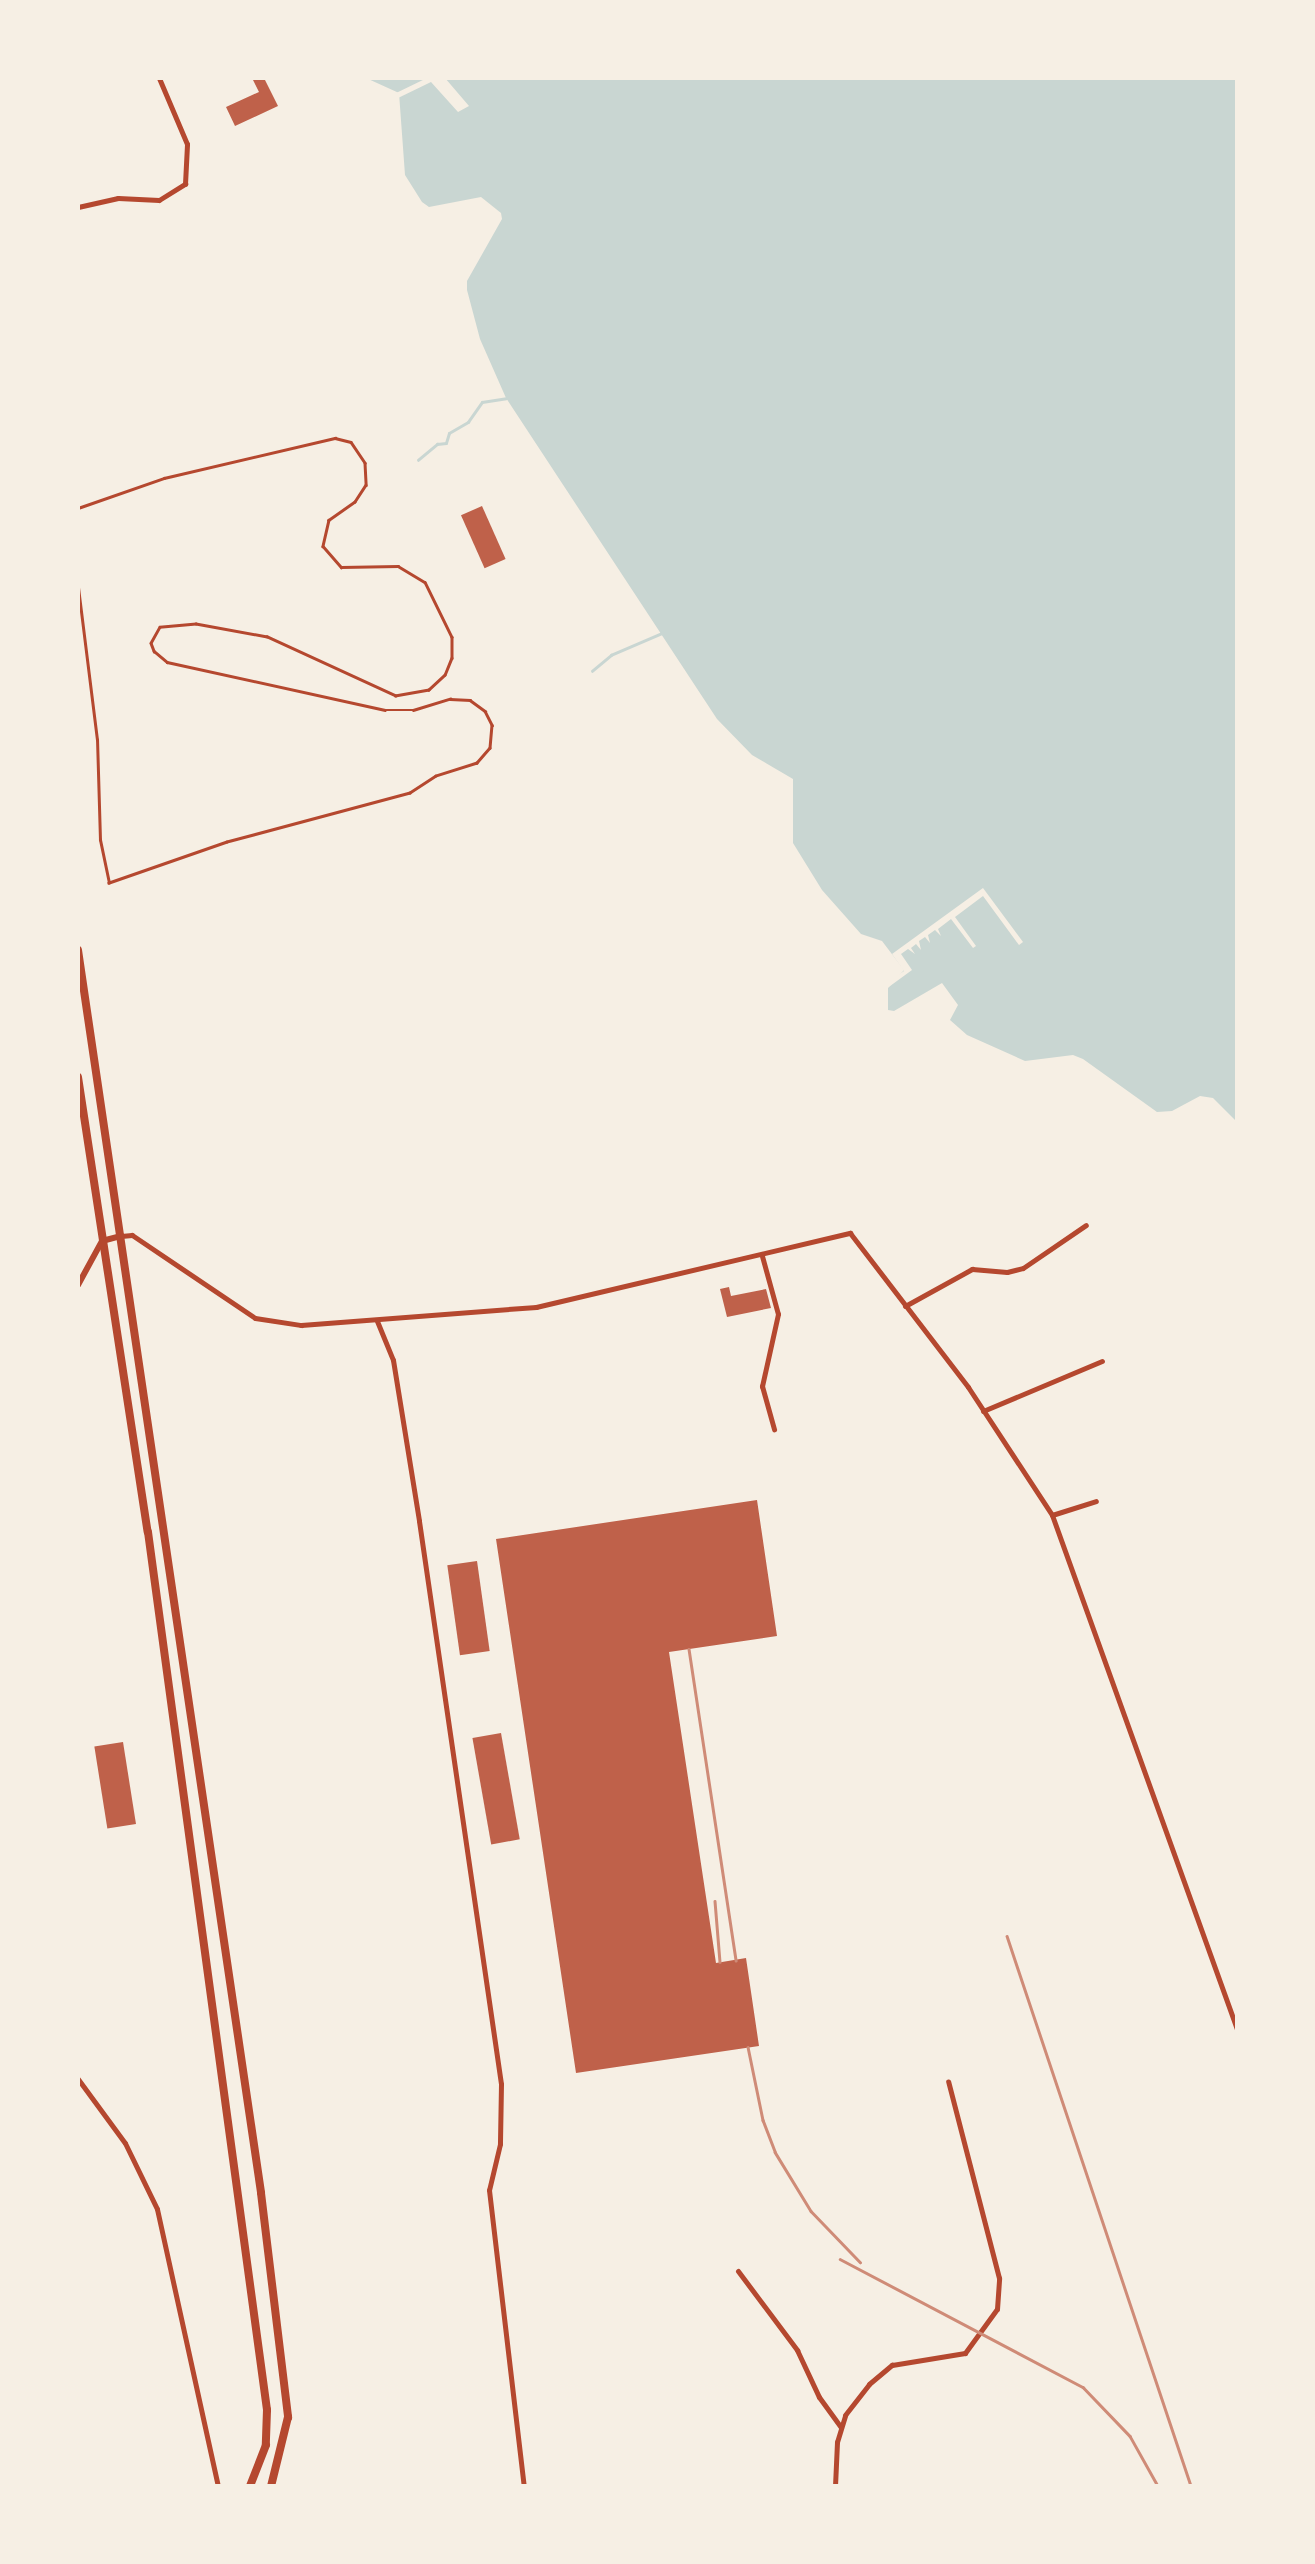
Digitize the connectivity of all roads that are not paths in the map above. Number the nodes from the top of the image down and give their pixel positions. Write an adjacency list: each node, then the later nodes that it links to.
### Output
1 (159, 78): 2 (street)
2 (78, 207)
3 (78, 950): 4 (main road)
4 (89, 1033): 5 (street); 8 (main road)
5 (78, 1034)
6 (78, 1077): 9 (main road)
7 (1086, 1224): 12 (street)
8 (120, 1236): 9 (street); 13 (street); 26 (main road)
9 (102, 1241): 11 (street); 25 (main road)
10 (762, 1256): 12 (street); 13 (street); 16 (street)
11 (78, 1285)
12 (905, 1306): 15 (street)
13 (377, 1321): 27 (street)
14 (1102, 1361): 15 (street)
15 (983, 1411): 18 (street)
16 (774, 1429)
17 (1096, 1501): 18 (street)
18 (1052, 1516): 19 (street)
19 (1238, 2032)
20 (78, 2079): 24 (street)
21 (948, 2082): 23 (street)
22 (738, 2271): 23 (street)
23 (841, 2428): 28 (street)
24 (218, 2486)
25 (250, 2486)
26 (271, 2486)
27 (524, 2486)
28 (835, 2486)

